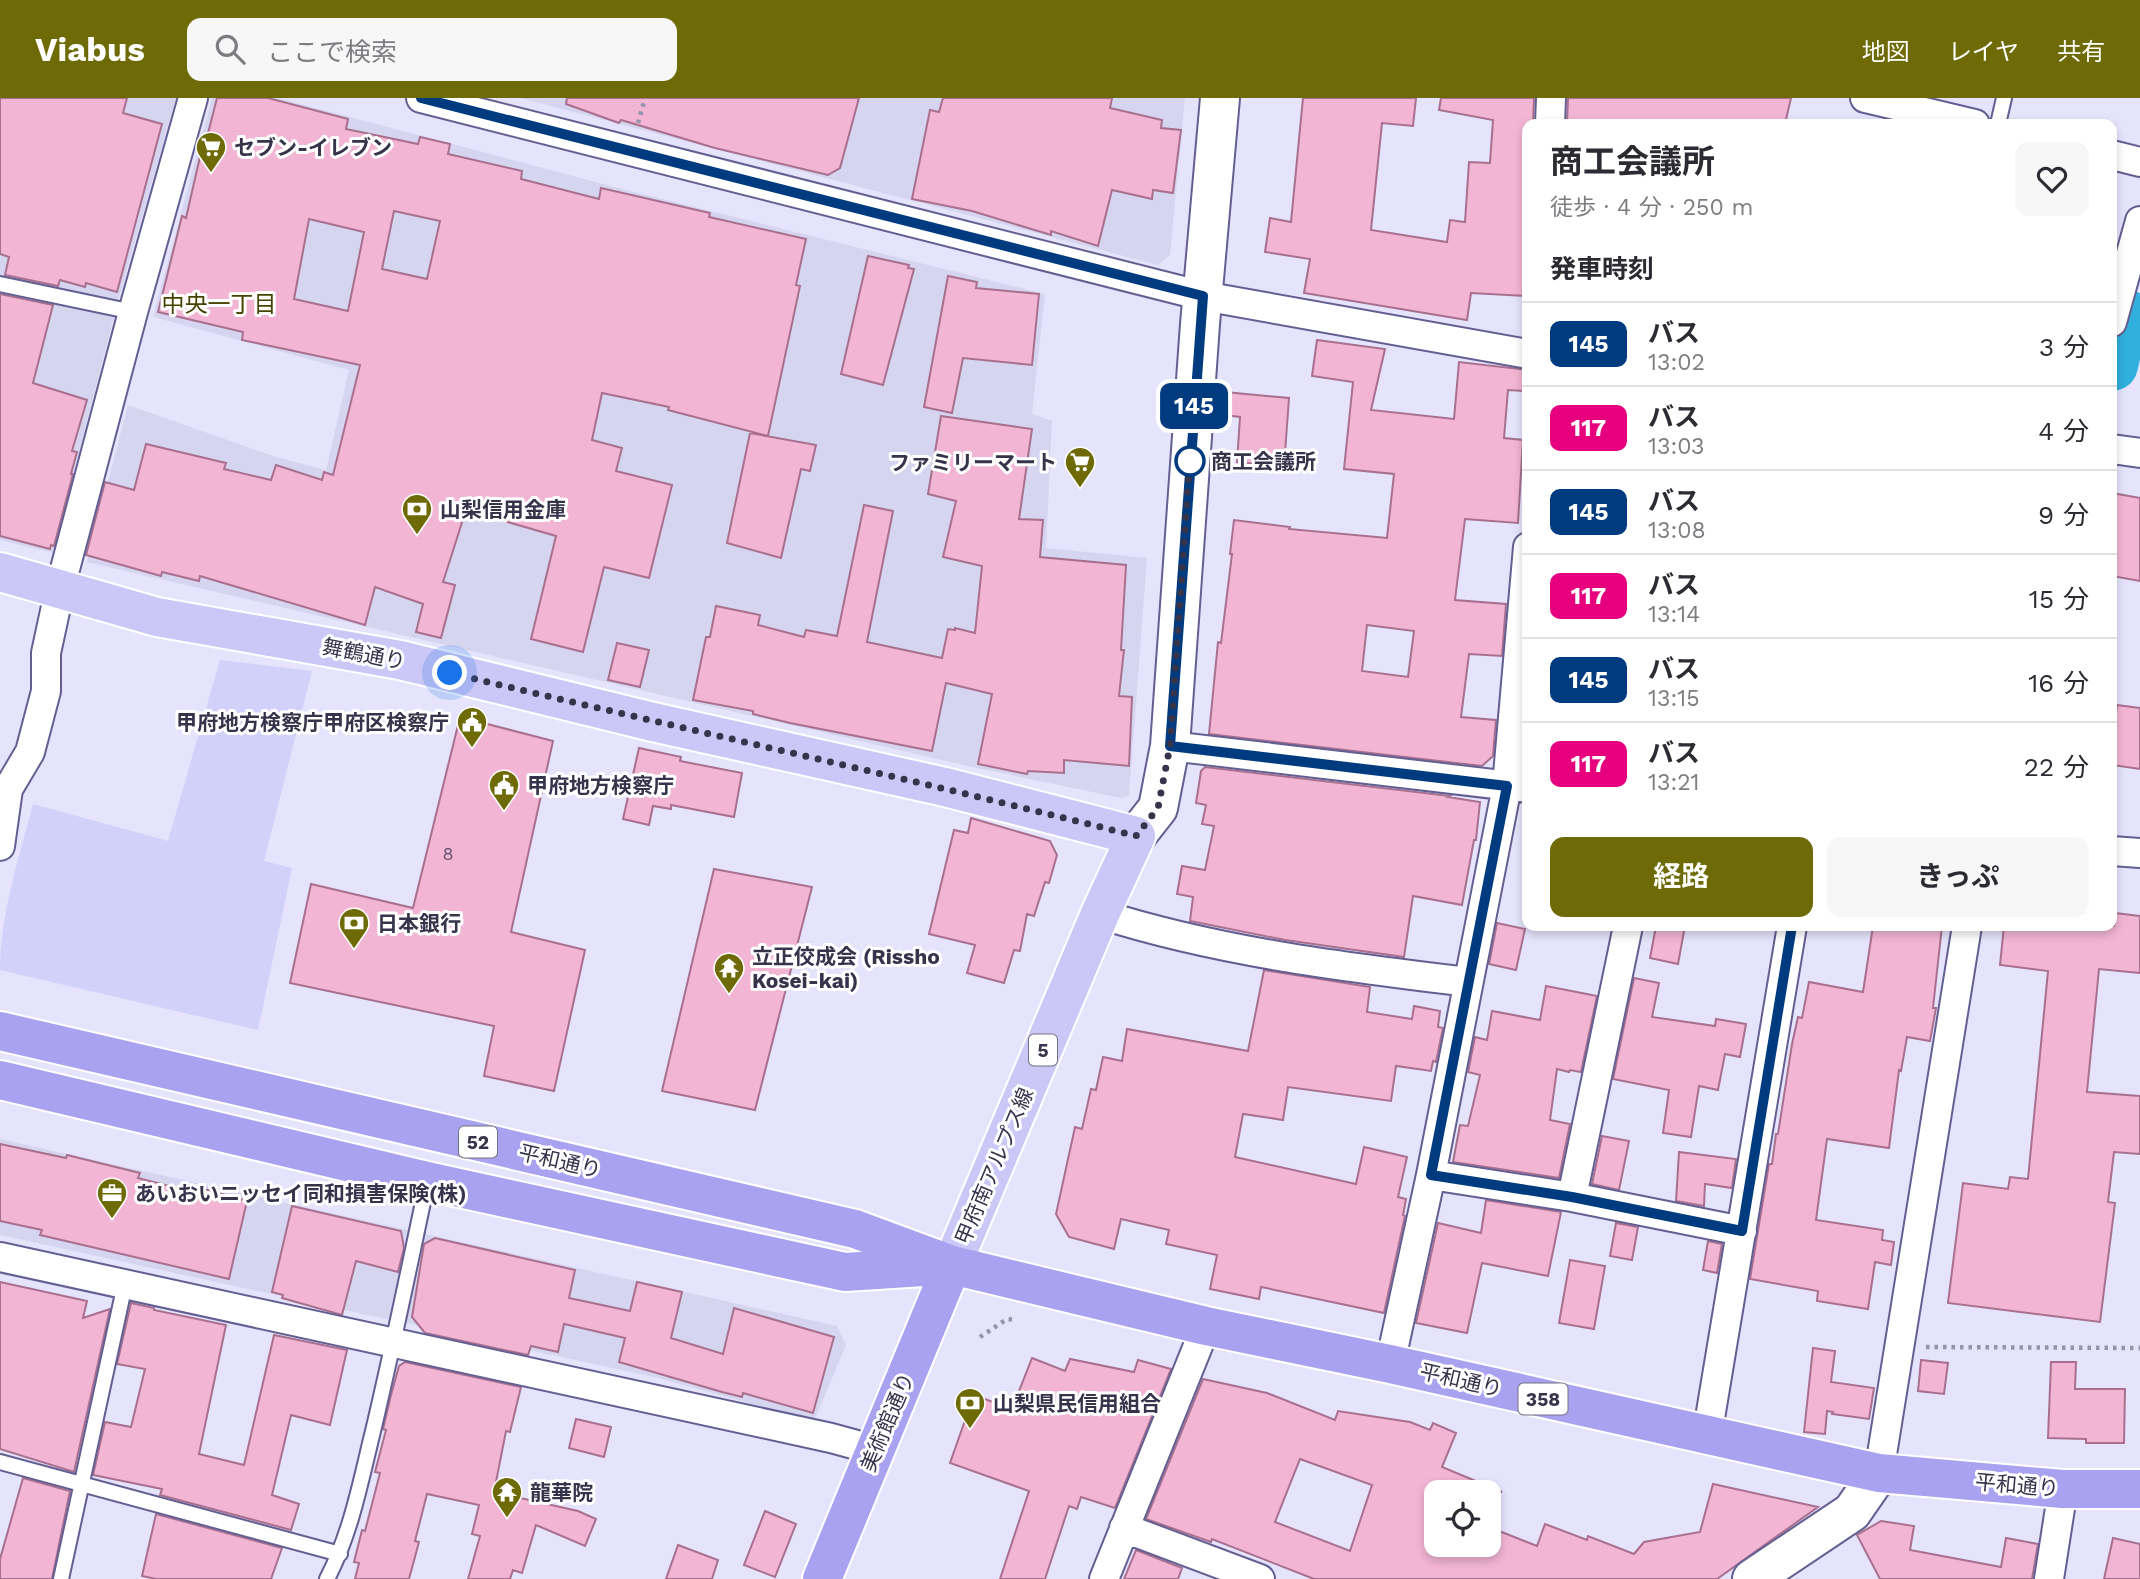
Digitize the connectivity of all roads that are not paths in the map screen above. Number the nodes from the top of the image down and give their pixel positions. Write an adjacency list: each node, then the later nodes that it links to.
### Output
1 (193, 98): 16 (street)
2 (421, 98): 14 (street)
3 (1220, 98): 14 (street)
4 (1551, 98): 7 (street)
5 (1865, 98): 8 (street)
6 (2004, 98): 9 (lane)
7 (1550, 119)
8 (1954, 119)
9 (1999, 119)
10 (2117, 156): 11 (street)
11 (2140, 162)
12 (2140, 221): 15 (street)
13 (0, 284): 16 (lane)
14 (1203, 296): 17 (street); 23 (street)
15 (2117, 304)
16 (133, 312): 21 (street)
17 (1522, 353)
18 (2117, 450): 19 (street)
19 (2140, 453)
20 (0, 572): 21 (main road, 舞鶴通り)
21 (60, 588): 25 (main road, 舞鶴通り); 26 (street)
22 (1522, 678): 24 (street)
23 (1170, 746): 24 (street); 25 (street)
24 (1517, 787): 33 (street)
25 (1136, 836): 29 (main road, 甲府南アルプス線 / 5)
26 (0, 846)
27 (2117, 851): 28 (street)
28 (2140, 853)
29 (1100, 914): 33 (street); 41 (main road, 甲府南アルプス線 / 5)
30 (1627, 931): 38 (street)
31 (1791, 931): 39 (street)
32 (1966, 931): 49 (street)
33 (1468, 982): 36 (street)
34 (0, 1031): 41 (highway, 平和通り / 52)
35 (0, 1080): 37 (highway, 平和通り / 52)
36 (1431, 1175): 38 (street); 45 (street)
37 (427, 1181): 41 (highway, 平和通り / 52); 44 (lane)
38 (1572, 1197): 39 (street)
39 (1742, 1231): 46 (street)
40 (0, 1257): 42 (street)
41 (952, 1265): 43 (highway, 平和通り / 358); 47 (highway, 美術館通り)
42 (125, 1284): 44 (street); 50 (lane)
43 (1206, 1326): 45 (highway, 平和通り / 358); 53 (street)
44 (394, 1342): 47 (street); 54 (lane)
45 (1390, 1364): 46 (highway, 平和通り / 358)
46 (1707, 1436): 49 (highway, 平和通り / 358)
47 (875, 1450): 57 (highway, 美術館通り)
48 (0, 1462): 50 (lane)
49 (1879, 1473): 51 (highway, 平和通り / 358); 60 (street)
50 (82, 1484): 54 (lane); 55 (lane)
51 (2063, 1489): 52 (highway, 平和通り / 358); 61 (street)
52 (2140, 1489)
53 (1124, 1528): 58 (street); 59 (street)
54 (340, 1554): 56 (lane)
55 (61, 1579)
56 (327, 1579)
57 (822, 1579)
58 (1104, 1579)
59 (1260, 1579)
60 (1752, 1579)
61 (2049, 1579)

